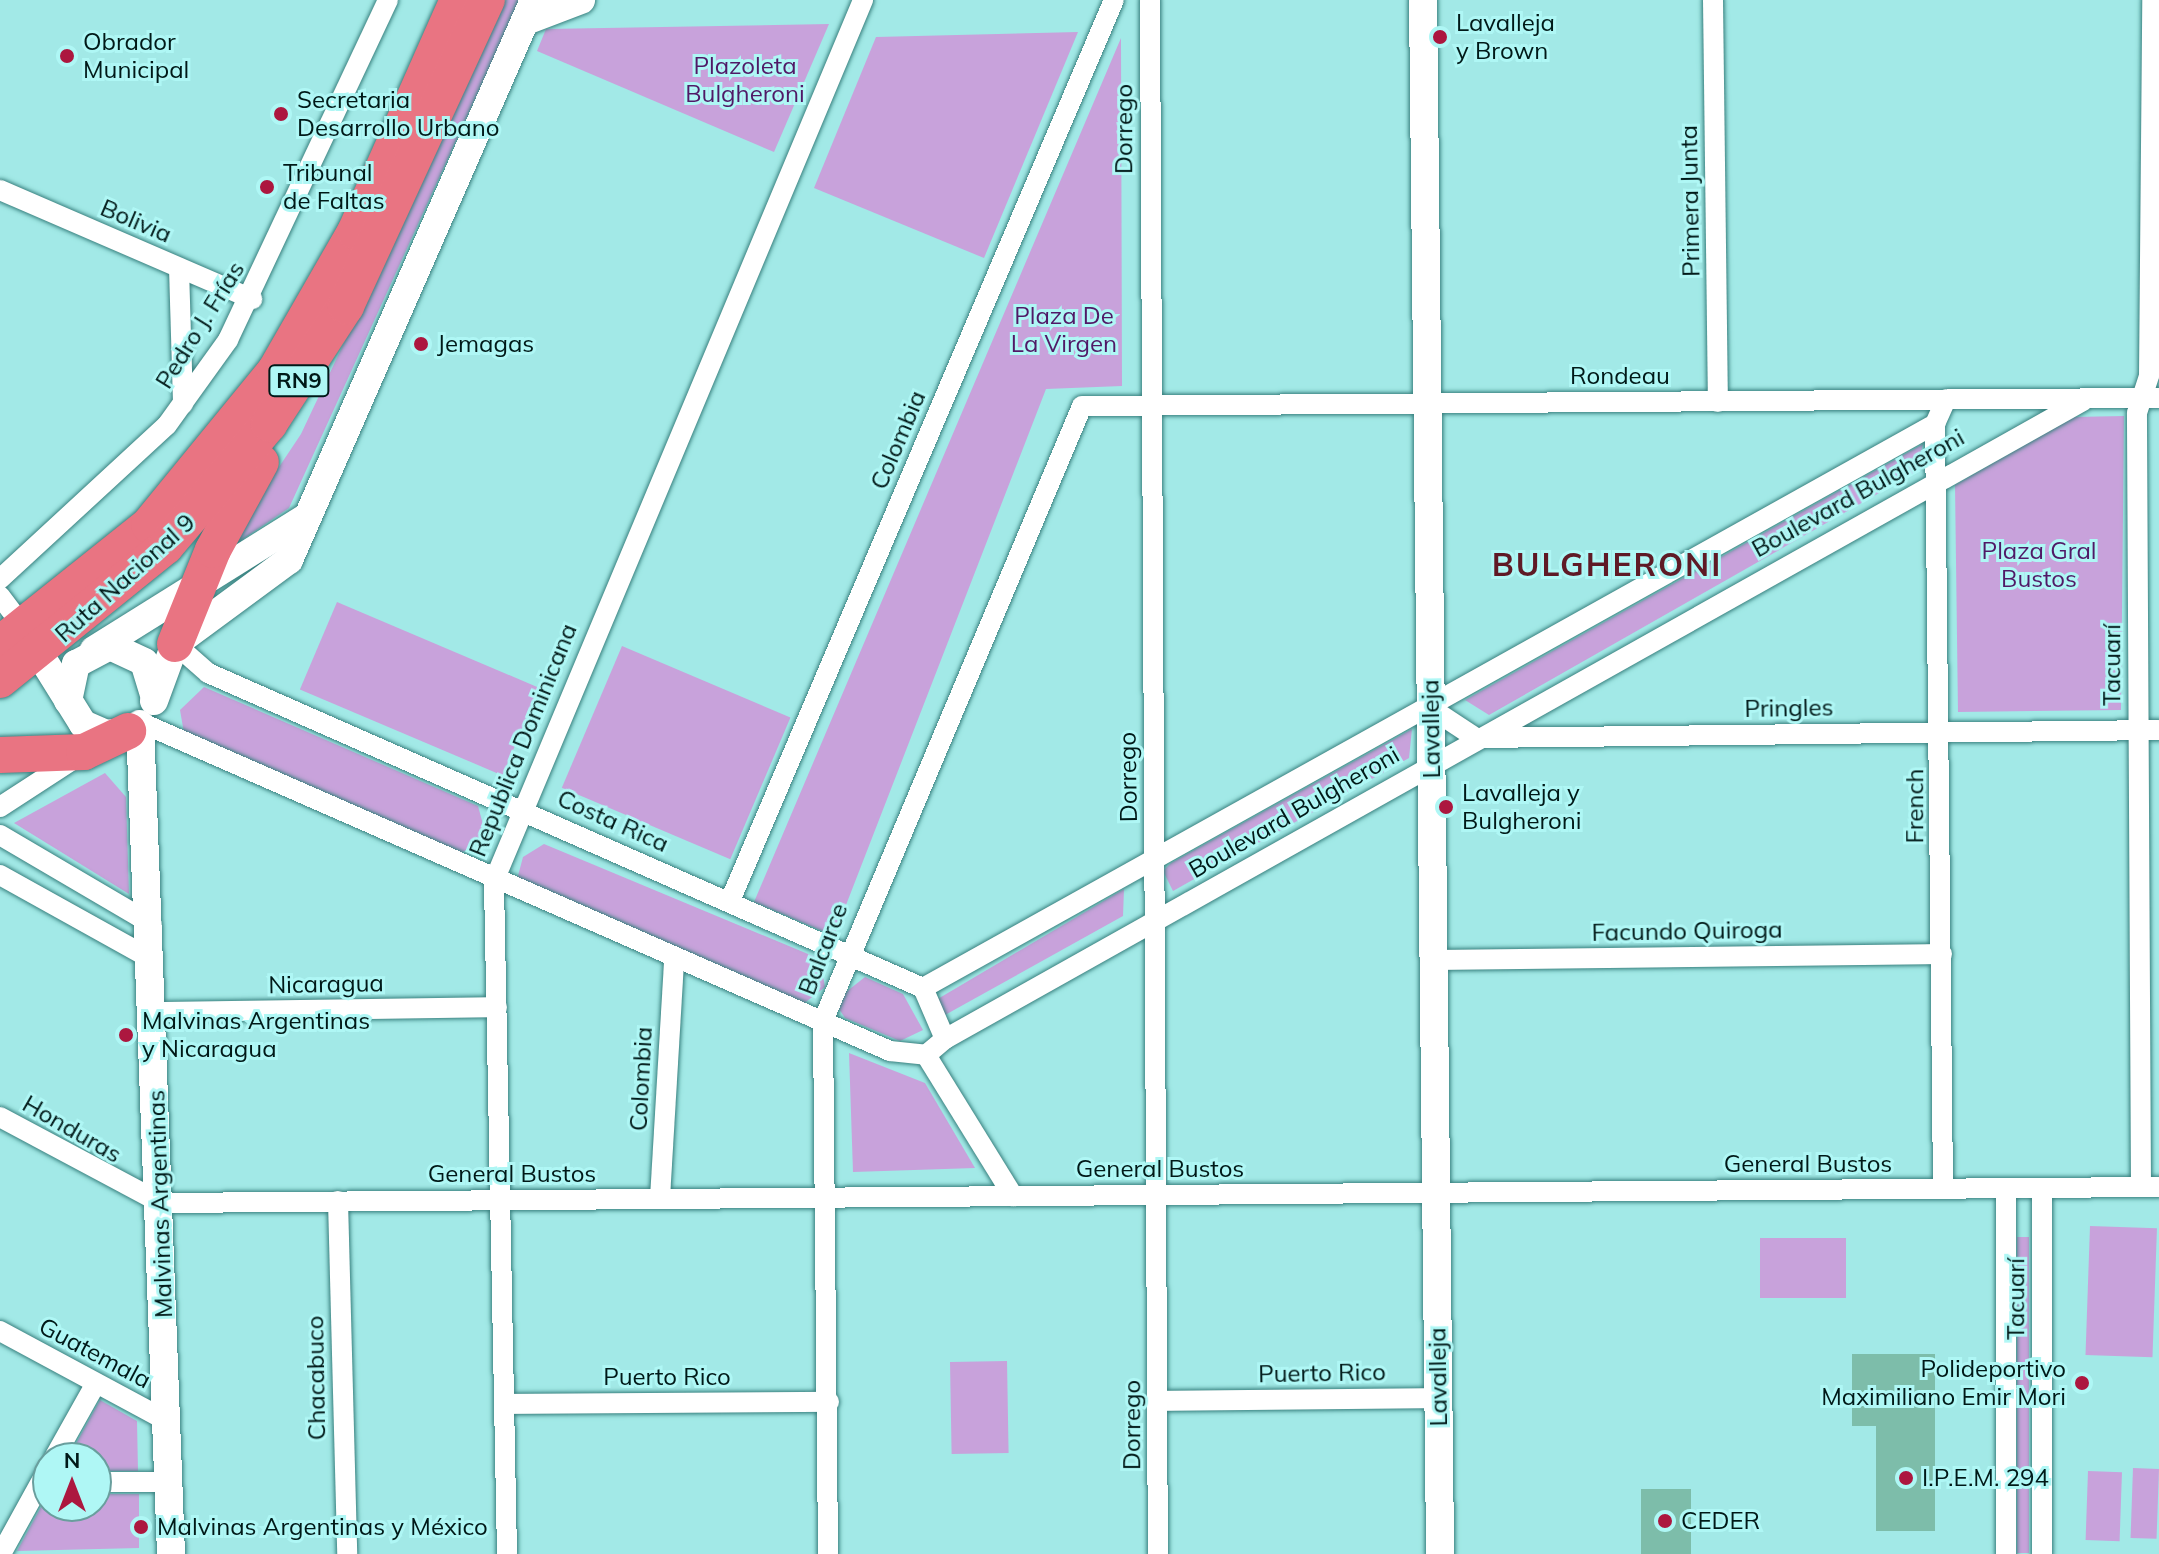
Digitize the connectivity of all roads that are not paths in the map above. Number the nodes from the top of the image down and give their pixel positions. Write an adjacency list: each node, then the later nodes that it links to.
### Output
1 (388, 0): 14 (street, Pedro J. Frías)
2 (458, 0): 30 (highway, Ruta Nacional 9 / RN9)
3 (487, 0): 15 (highway, Ruta Nacional 9 / RN9)
4 (581, 0): 11 (street)
5 (863, 0): 45 (street, Republica Dominicana)
6 (1114, 0): 50 (street, Colombia)
7 (1150, 0): 23 (street, Dorrego)
8 (1423, 0): 21 (street, Lavalleja)
9 (1713, 0): 19 (street, Primera Junta)
10 (2152, 0): 16 (street, Tacuarí)
11 (530, 10): 26 (street)
12 (0, 190): 13 (street, Bolivia)
13 (179, 268): 14 (street, Bolivia); 20 (street)
14 (252, 299): 20 (street, Pedro J. Frías)
15 (317, 355): 28 (highway); 30 (highway, Ruta Nacional 9 / RN9)
16 (2150, 398): 18 (street, Rondeau); 38 (street, Tacuarí)
17 (1946, 399): 18 (street, Rondeau); 19 (street, Rondeau); 24 (street, Boulevard Bulgheroni)
18 (2088, 399): 25 (street, Boulevard Bulgheroni)
19 (1718, 402): 21 (street, Rondeau)
20 (183, 404): 27 (street, Pedro J. Frías)
21 (1427, 404): 23 (street, Rondeau); 36 (street, Lavalleja)
22 (1082, 406): 23 (street, Rondeau); 53 (street, Balcarce)
23 (1150, 406): 47 (street, Dorrego)
24 (1935, 424): 25 (street, French); 36 (street, Boulevard Bulgheroni)
25 (1939, 476): 40 (street, French); 41 (street, Boulevard Bulgheroni)
26 (304, 519): 28 (street); 33 (street)
27 (0, 579)
28 (196, 587): 31 (street); 33 (highway)
29 (0, 596): 30 (street)
30 (21, 643): 34 (highway, Ruta Nacional 9 / RN9); 35 (street)
31 (91, 652): 32 (street); 35 (street)
32 (137, 655): 33 (street, Costa Rica); 37 (street)
33 (170, 656): 37 (street); 45 (street, Costa Rica)
34 (0, 680)
35 (68, 701): 37 (street)
36 (1429, 707): 41 (street); 43 (street, Lavalleja); 47 (street, Boulevard Bulgheroni)
37 (121, 730): 42 (highway); 44 (street); 49 (street); 52 (street, Malvinas Argentinas)
38 (2138, 730): 39 (street, Pringles); 40 (street, Pringles); 65 (street, Tacuarí)
39 (2159, 730)
40 (1941, 732): 41 (street, Pringles); 54 (street, French)
41 (1476, 738): 43 (street, Boulevard Bulgheroni)
42 (0, 755)
43 (1432, 763): 51 (street, Boulevard Bulgheroni); 56 (street, Lavalleja)
44 (0, 807)
45 (520, 809): 49 (street, Republica Dominicana); 50 (street, Costa Rica)
46 (0, 835): 52 (street)
47 (1155, 861): 51 (street, Dorrego); 58 (street, Boulevard Bulgheroni)
48 (0, 875): 55 (street)
49 (494, 881): 57 (street); 59 (street, Republica Dominicana)
50 (730, 901): 53 (street, Costa Rica)
51 (1155, 920): 62 (street, Boulevard Bulgheroni); 71 (street, Dorrego)
52 (152, 924): 55 (street, Malvinas Argentinas)
53 (846, 954): 58 (street, Costa Rica); 61 (street, Balcarce)
54 (1942, 954): 56 (street, Facundo Quiroga); 68 (street, French)
55 (153, 960): 60 (street, Malvinas Argentinas)
56 (1434, 960): 69 (street, Lavalleja)
57 (674, 962): 61 (street); 73 (street, Colombia)
58 (923, 988): 62 (street)
59 (497, 1007): 60 (street, Nicaragua); 74 (street, Republica Dominicana)
60 (155, 1012): 76 (street, Malvinas Argentinas)
61 (823, 1021): 63 (street); 70 (street, Balcarce)
62 (945, 1039): 63 (street)
63 (926, 1055): 72 (street)
64 (0, 1117): 76 (street, Honduras)
65 (2150, 1187): 67 (street, General Bustos)
66 (2006, 1188): 67 (street, General Bustos); 68 (street, General Bustos); 96 (street, Tacuarí)
67 (2042, 1188): 97 (street, Tacuarí)
68 (1943, 1189): 69 (street, General Bustos)
69 (1436, 1192): 71 (street, General Bustos); 79 (street, Lavalleja)
70 (825, 1195): 72 (street, General Bustos); 73 (street, General Bustos); 81 (street, Balcarce)
71 (1158, 1195): 72 (street, General Bustos); 80 (street, Dorrego)
72 (1013, 1196)
73 (660, 1198): 74 (street, General Bustos)
74 (501, 1200): 75 (street, General Bustos); 82 (street, Republica Dominicana)
75 (338, 1201): 76 (street, General Bustos); 91 (street, Chacabuco)
76 (161, 1203): 83 (street, Malvinas Argentinas)
77 (0, 1331): 78 (street, Guatemala)
78 (95, 1385): 83 (street, Guatemala); 84 (street)
79 (1438, 1398): 80 (street, Puerto Rico); 95 (street, Lavalleja)
80 (1158, 1401): 94 (street, Dorrego)
81 (829, 1402): 82 (street, Puerto Rico); 93 (street, Balcarce)
82 (505, 1404): 92 (street, Republica Dominicana)
83 (165, 1420): 86 (street, Malvinas Argentinas)
84 (63, 1442)
85 (112, 1482): 86 (street)
86 (168, 1482): 90 (street, Malvinas Argentinas)
87 (32, 1496): 88 (street)
88 (7, 1528): 89 (street)
89 (1, 1554)
90 (171, 1554)
91 (347, 1554)
92 (507, 1554)
93 (828, 1554)
94 (1158, 1554)
95 (1440, 1554)
96 (2006, 1554)
97 (2042, 1554)

